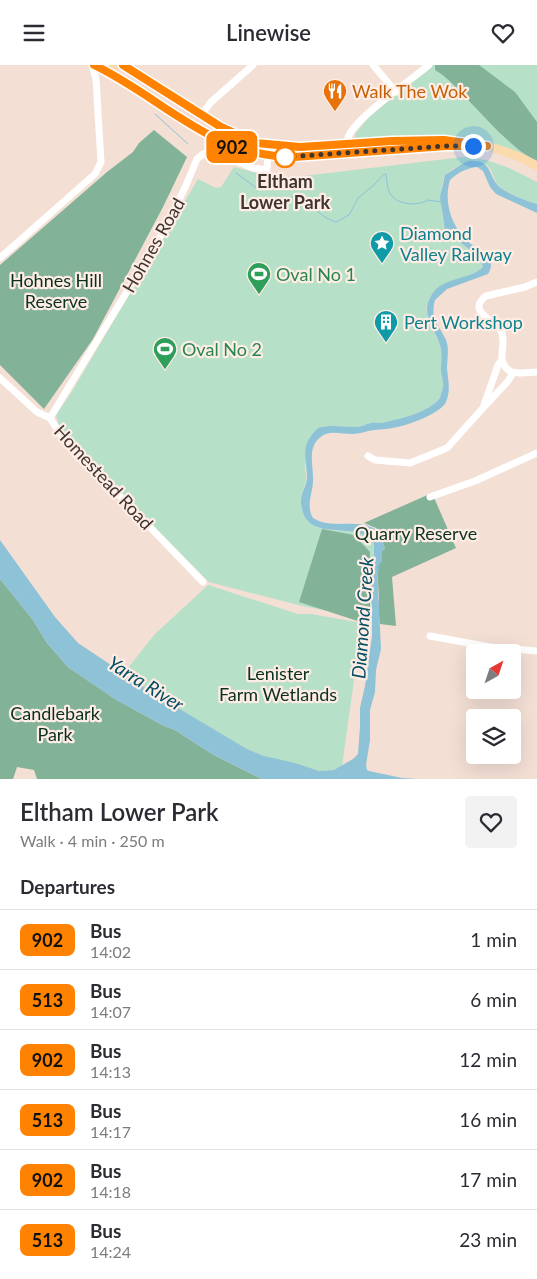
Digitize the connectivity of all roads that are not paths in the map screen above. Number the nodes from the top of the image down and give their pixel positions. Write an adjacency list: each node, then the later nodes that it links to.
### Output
1 (93, 65): 8 (main road); 9 (street)
2 (114, 65): 8 (main road)
3 (125, 65): 7 (main road); 8 (main road)
4 (253, 65): 11 (street)
5 (373, 65): 10 (street)
6 (429, 65): 10 (street)
7 (138, 69): 11 (main road)
8 (111, 75): 9 (street); 17 (main road)
9 (96, 79): 19 (street)
10 (396, 92): 15 (street)
11 (202, 114): 13 (main road)
12 (414, 140): 14 (main road); 15 (main road); 16 (main road)
13 (262, 144): 15 (main road); 17 (street)
14 (487, 146): 16 (main road); 18 (main road)
15 (347, 149): 16 (main road); 17 (main road)
16 (407, 149)
17 (268, 156): 26 (street, Hohnes Road)
18 (537, 166)
19 (0, 258)
20 (537, 282): 21 (street)
21 (502, 360): 23 (street); 25 (street)
22 (537, 372): 23 (street)
23 (513, 373): 25 (street)
24 (0, 378): 26 (street, Homestead Road)
25 (483, 408): 28 (street)
26 (50, 418): 30 (street, Homestead Road)
27 (537, 453): 29 (street)
28 (368, 456)
29 (430, 497)
30 (203, 581)
31 (430, 636): 32 (street)
32 (537, 651)

